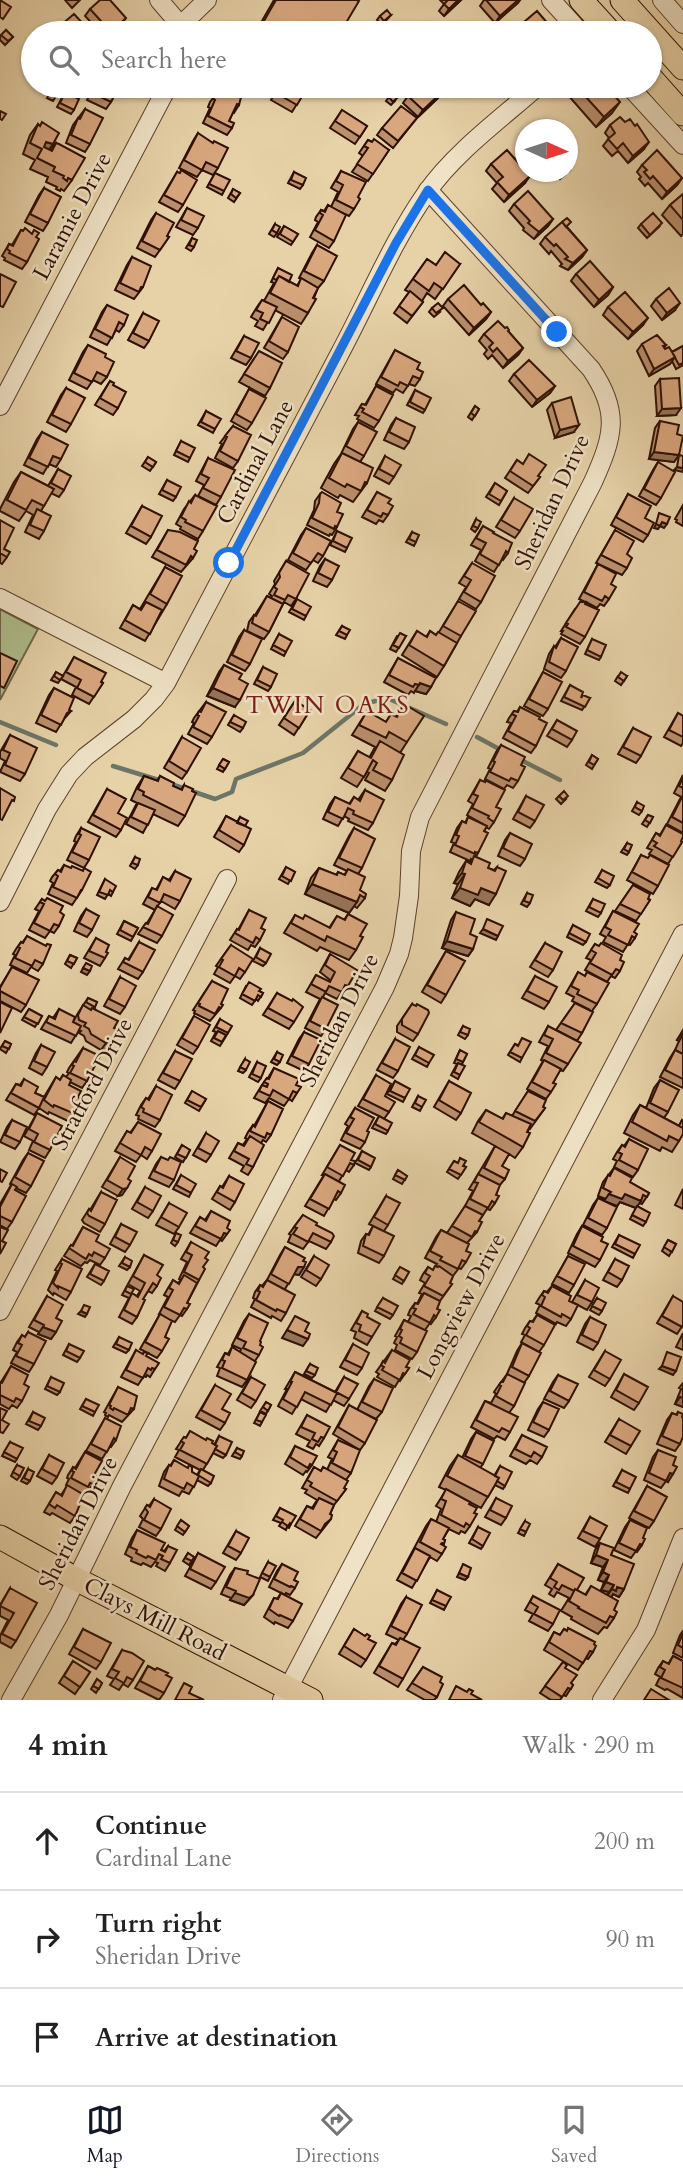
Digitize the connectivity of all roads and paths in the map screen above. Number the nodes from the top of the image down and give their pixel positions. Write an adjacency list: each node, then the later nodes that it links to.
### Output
1 (159, 0): 7 (street)
2 (206, 0): 8 (street)
3 (551, 0): 9 (street)
4 (581, 0): 10 (main road)
5 (662, 0): 13 (street)
6 (628, 2): 11 (street); 12 (main road)
7 (174, 21)
8 (188, 21)
9 (570, 21)
10 (597, 21)
11 (613, 21)
12 (644, 21)
13 (683, 24)
14 (662, 43): 15 (main road)
15 (683, 68)
16 (662, 90): 20 (main road)
17 (162, 98): 23 (street, Laramie Drive)
18 (524, 98): 22 (street, Cardinal Lane)
19 (640, 98): 21 (street)
20 (683, 114)
21 (683, 145)
22 (428, 190): 25 (street, Cardinal Lane); 32 (street, Sheridan Drive)
23 (0, 405)
24 (0, 598): 25 (street)
25 (166, 683): 27 (street, Cardinal Lane)
26 (227, 879): 29 (street, Stratford Drive)
27 (0, 902)
28 (683, 934): 33 (street, Longview Drive)
29 (0, 1311)
30 (0, 1537): 32 (main road, Clays Mill Road)
31 (683, 1538): 36 (street)
32 (76, 1579): 33 (main road, Clays Mill Road); 34 (street, Sheridan Drive)
33 (285, 1694): 35 (main road, Clays Mill Road)
34 (11, 1700)
35 (311, 1700)
36 (602, 1700)

